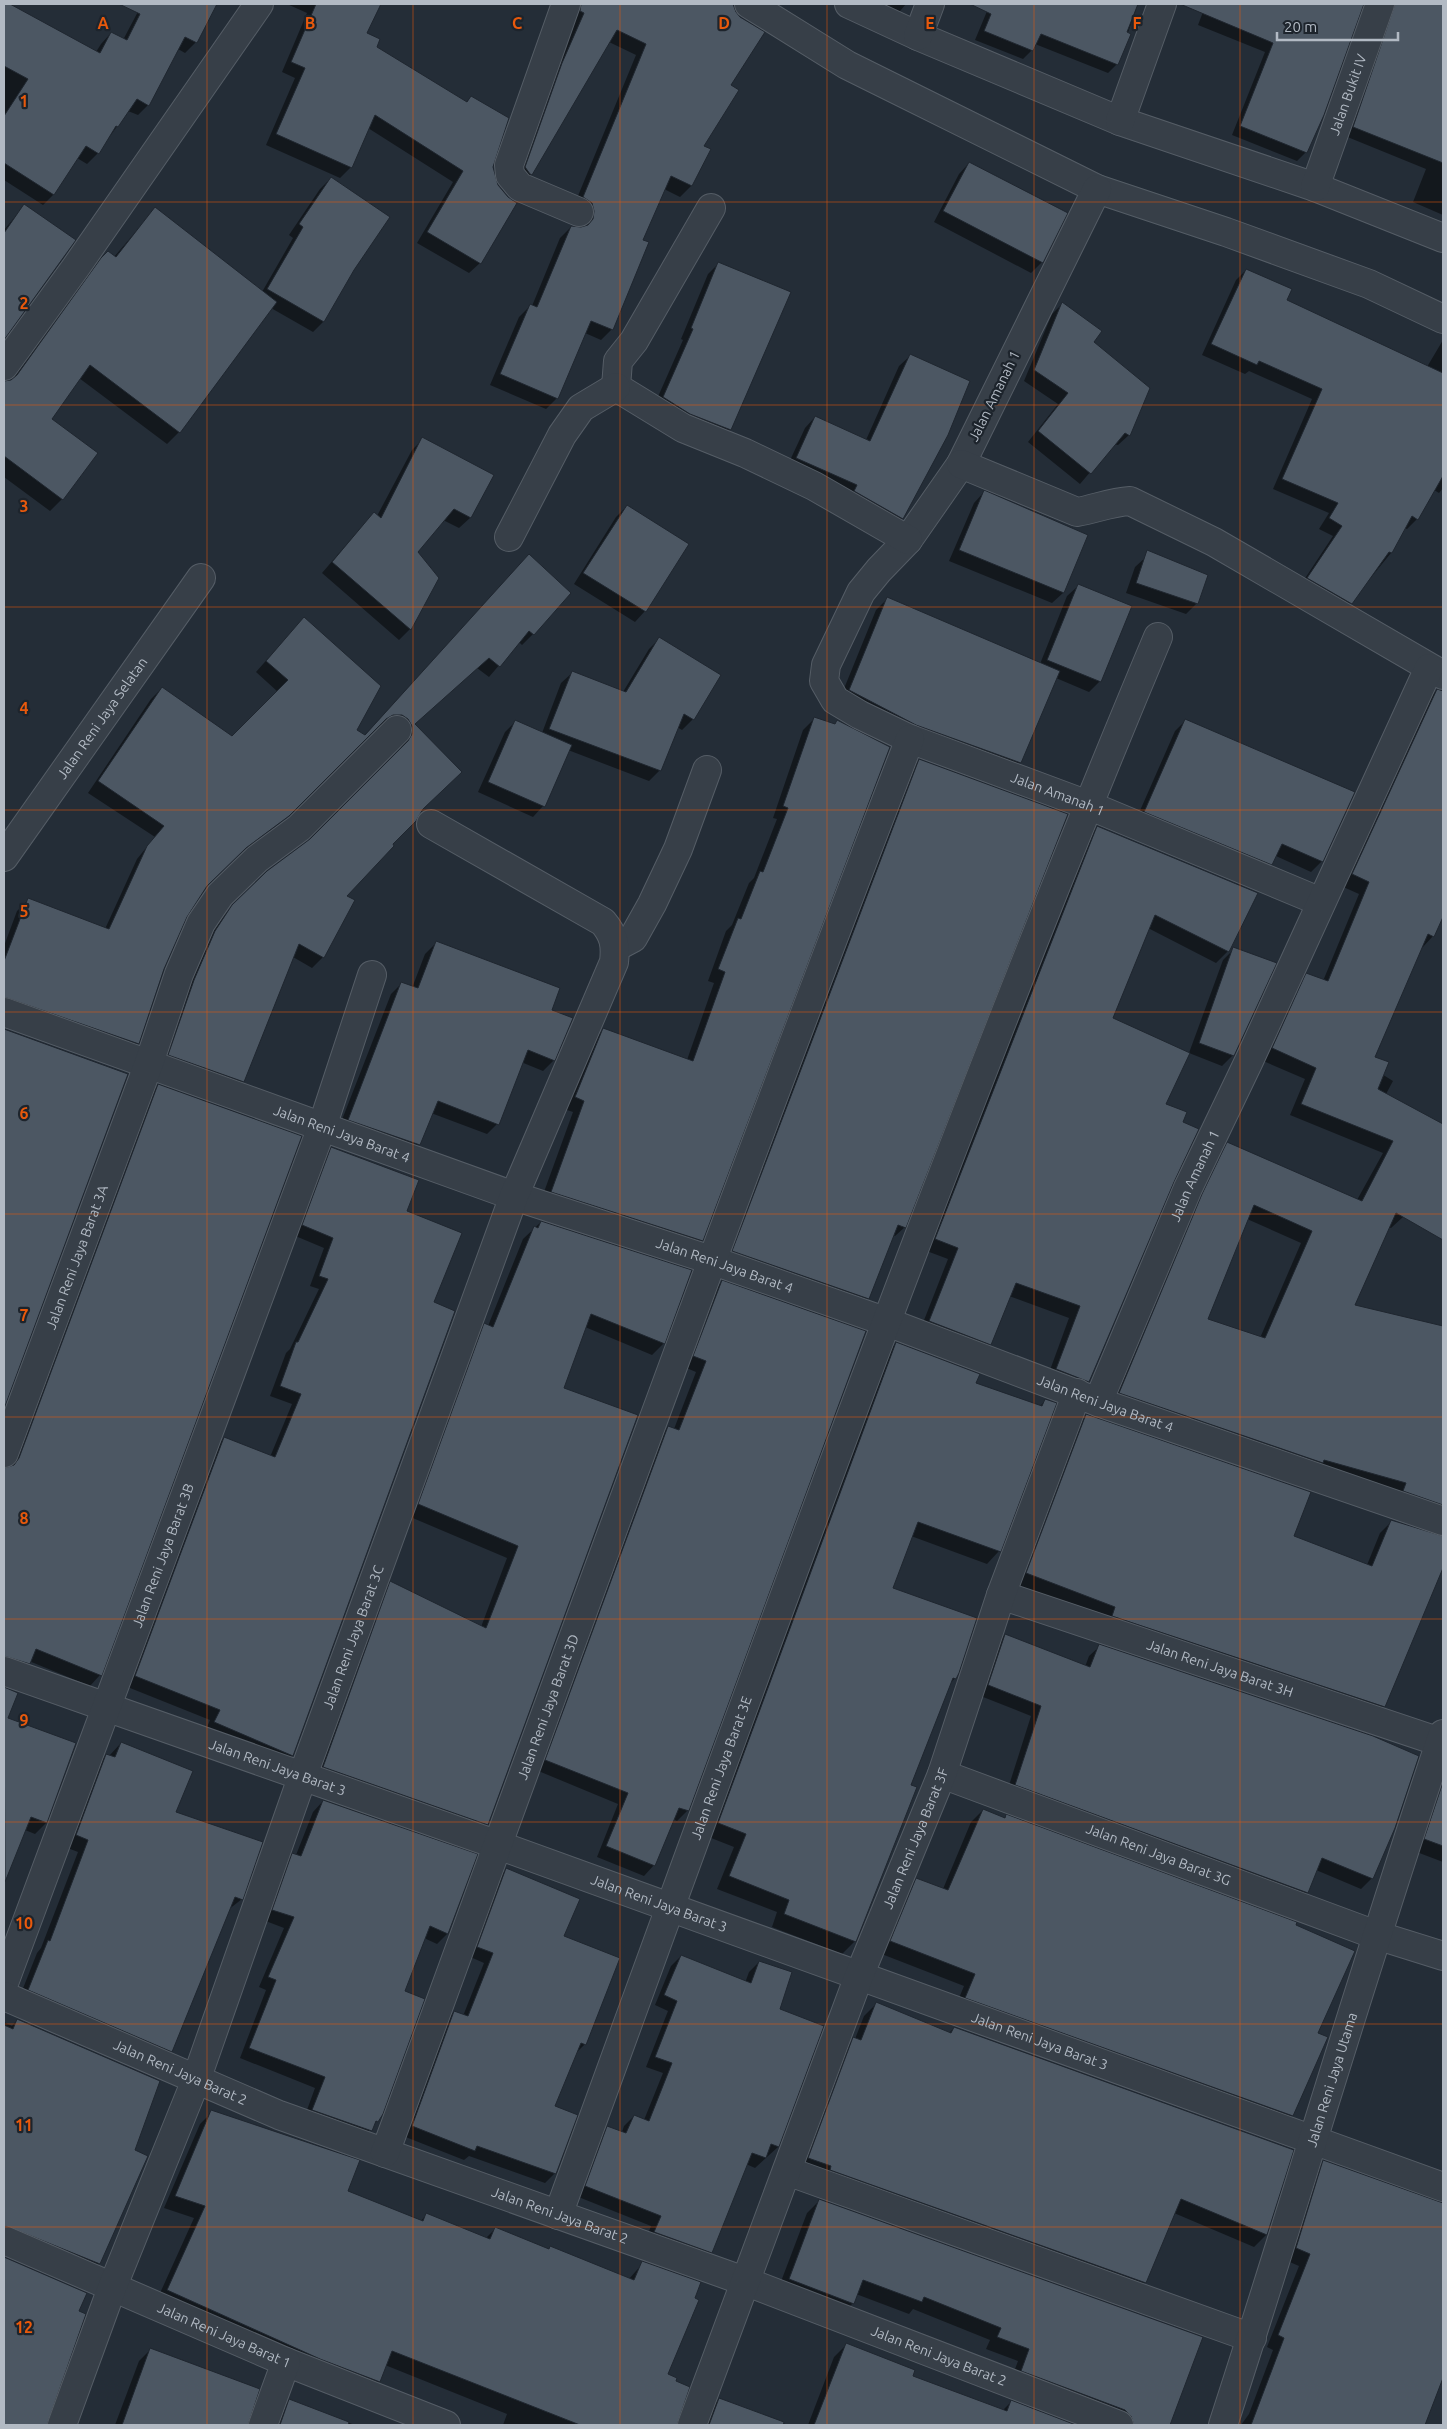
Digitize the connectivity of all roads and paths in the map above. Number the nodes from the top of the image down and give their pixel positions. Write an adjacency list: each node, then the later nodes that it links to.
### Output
1 (259, 4): 16 (street)
2 (566, 4): 13 (street)
3 (748, 4): 11 (street)
4 (849, 4): 8 (street)
5 (930, 4): 8 (street)
6 (1162, 4): 9 (street)
7 (1380, 4): 10 (street, Jalan Bukit IV)
8 (918, 36): 9 (street)
9 (1120, 121): 10 (street)
10 (1315, 187): 14 (street)
11 (1097, 189): 15 (street); 18 (street, Jalan Amanah 1)
12 (711, 208): 17 (street)
13 (579, 212)
14 (1443, 238)
15 (1443, 319)
16 (4, 366)
17 (616, 387): 19 (street); 20 (street)
18 (960, 464): 20 (street, Jalan Amanah 1); 23 (street)
19 (510, 537)
20 (908, 540): 25 (street, Jalan Amanah 1)
21 (201, 578): 29 (street, Jalan Reni Jaya Selatan)
22 (1158, 637): 27 (street, Jalan Reni Jaya Barat 3E)
23 (1436, 671): 30 (street)
24 (397, 730): 34 (street, Jalan Reni Jaya Barat 3A)
25 (910, 739): 27 (street, Jalan Amanah 1); 37 (street, Jalan Reni Jaya Barat 3D)
26 (707, 770): 31 (street)
27 (1088, 805): 30 (street, Jalan Amanah 1); 38 (street, Jalan Reni Jaya Barat 3E)
28 (431, 824): 31 (street)
29 (4, 857)
30 (1321, 902): 39 (street, Jalan Amanah 1)
31 (616, 948): 36 (street, Jalan Reni Jaya Barat 3C)
32 (372, 975): 35 (street, Jalan Reni Jaya Barat 3B)
33 (4, 1012): 34 (street, Jalan Reni Jaya Barat 4)
34 (149, 1063): 35 (street, Jalan Reni Jaya Barat 4); 40 (street, Jalan Reni Jaya Barat 3A)
35 (322, 1127): 36 (street, Jalan Reni Jaya Barat 4); 44 (street, Jalan Reni Jaya Barat 3B)
36 (514, 1196): 37 (street, Jalan Reni Jaya Barat 4); 47 (street, Jalan Reni Jaya Barat 3C)
37 (711, 1260): 38 (street, Jalan Reni Jaya Barat 4); 48 (street, Jalan Reni Jaya Barat 3D)
38 (887, 1322): 39 (street, Jalan Reni Jaya Barat 4); 49 (street, Jalan Reni Jaya Barat 3E)
39 (1088, 1397): 41 (street, Jalan Reni Jaya Barat 4); 42 (street, Jalan Reni Jaya Barat 3F)
40 (4, 1453)
41 (1443, 1522)
42 (1001, 1594): 45 (street, Jalan Reni Jaya Barat 3H); 46 (street, Jalan Reni Jaya Barat 3F)
43 (4, 1672): 44 (street, Jalan Reni Jaya Barat 3)
44 (108, 1706): 47 (street, Jalan Reni Jaya Barat 3); 53 (street, Jalan Reni Jaya Barat 3B)
45 (1442, 1740): 50 (street, Jalan Reni Jaya Utama)
46 (942, 1774): 50 (street, Jalan Reni Jaya Barat 3G); 52 (street, Jalan Reni Jaya Barat 3F)
47 (303, 1775): 48 (street, Jalan Reni Jaya Barat 3); 55 (street, Jalan Reni Jaya Barat 3C)
48 (498, 1844): 49 (street, Jalan Reni Jaya Barat 3); 57 (street, Jalan Reni Jaya Barat 3D)
49 (670, 1908): 52 (street, Jalan Reni Jaya Barat 3); 60 (street, Jalan Reni Jaya Barat 3E)
50 (1376, 1935): 51 (street, Jalan Reni Jaya Barat 3G); 56 (street, Jalan Reni Jaya Utama)
51 (1443, 1956)
52 (859, 1976): 56 (street, Jalan Reni Jaya Barat 3); 58 (street, Jalan Reni Jaya Barat 3F)
53 (4, 1983)
54 (4, 1996): 55 (street, Jalan Reni Jaya Barat 2)
55 (196, 2080): 57 (street, Jalan Reni Jaya Barat 2); 63 (street, Jalan Reni Jaya Barat 3C)
56 (1313, 2140): 59 (street, Jalan Reni Jaya Barat 3); 64 (street, Jalan Reni Jaya Utama)
57 (385, 2153): 60 (street, Jalan Reni Jaya Barat 2)
58 (787, 2171): 62 (street, Jalan Reni Jaya Barat 3F); 64 (street)
59 (1443, 2187)
60 (558, 2215): 62 (street, Jalan Reni Jaya Barat 2)
61 (4, 2240): 63 (street, Jalan Reni Jaya Barat 1)
62 (747, 2282): 69 (street, Jalan Reni Jaya Barat 3F); 70 (street, Jalan Reni Jaya Barat 2)
63 (112, 2288): 65 (street, Jalan Reni Jaya Barat 1); 66 (street, Jalan Reni Jaya Barat 3C)
64 (1252, 2338): 71 (street, Jalan Reni Jaya Utama)
65 (286, 2362): 67 (street); 68 (street, Jalan Reni Jaya Barat 1)
66 (62, 2425)
67 (263, 2425)
68 (446, 2425)
69 (692, 2425)
70 (1119, 2425)
71 (1223, 2425)

